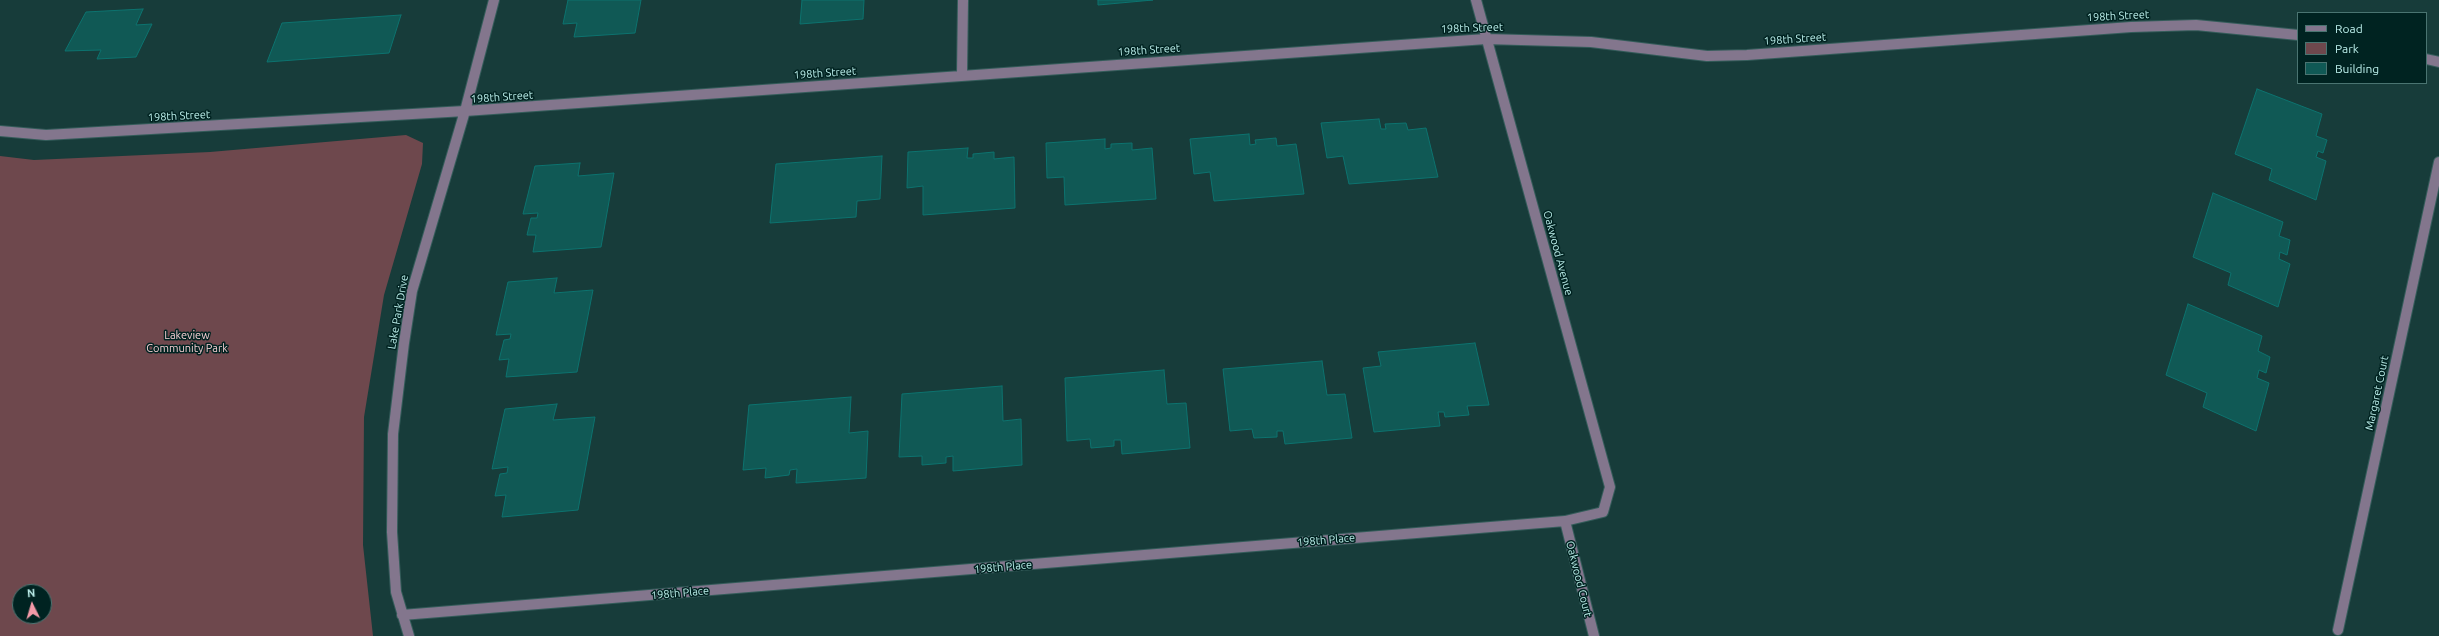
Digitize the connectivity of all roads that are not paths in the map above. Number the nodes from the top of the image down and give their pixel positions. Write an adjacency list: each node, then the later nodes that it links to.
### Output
1 (494, 0): 9 (street, Lake Park Drive)
2 (963, 0): 8 (street)
3 (1476, 0): 5 (street, Oakwood Avenue)
4 (2297, 35): 5 (street, 198th Street)
5 (1486, 39): 8 (street, 198th Street); 12 (street, Oakwood Avenue)
6 (2427, 59): 7 (street)
7 (2439, 62)
8 (962, 75): 9 (street, 198th Street)
9 (465, 111): 10 (street, 198th Street); 14 (street, Lake Park Drive)
10 (0, 131)
11 (2439, 162): 15 (street, Margaret Court)
12 (1603, 512): 13 (street, 198th Place)
13 (1565, 521): 14 (street, 198th Place); 17 (street, Oakwood Court)
14 (402, 615): 16 (street, Lake Park Drive)
15 (2338, 630)
16 (409, 636)
17 (1594, 636)

